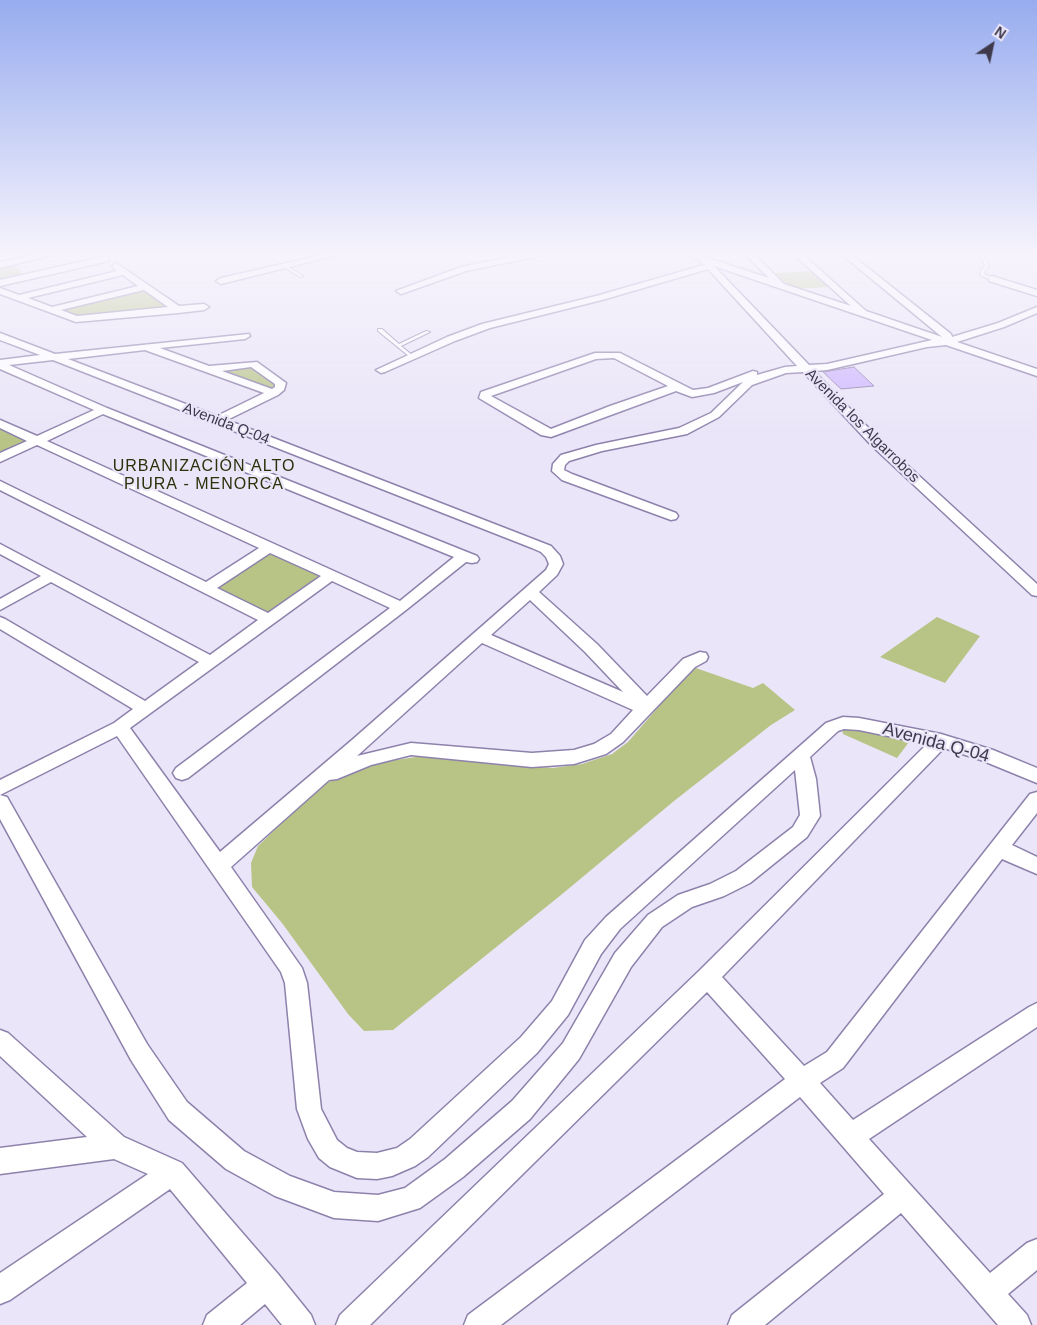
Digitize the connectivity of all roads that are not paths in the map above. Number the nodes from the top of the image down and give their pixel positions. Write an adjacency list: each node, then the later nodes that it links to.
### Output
1 (63, 314): 2 (street)
2 (136, 314)
3 (536, 314): 17 (street)
4 (754, 314): 19 (street, Avenida los Algarrobos)
5 (865, 314): 11 (street)
6 (920, 314): 11 (street)
7 (1027, 314): 11 (street)
8 (380, 330): 12 (lane)
9 (428, 332): 12 (lane)
10 (0, 336): 14 (street, Avenida Q-04)
11 (948, 342): 19 (street); 22 (street)
12 (398, 346): 17 (lane)
13 (145, 347): 14 (street); 16 (street); 20 (street)
14 (41, 352): 15 (street); 16 (street, Avenida Q-04)
15 (12, 355)
16 (54, 356): 18 (street); 26 (street, Avenida Q-04)
17 (410, 356): 21 (street)
18 (0, 364): 25 (street, Avenida Q-04)
19 (802, 365): 23 (street); 31 (street); 39 (street, Avenida los Algarrobos)
20 (209, 369): 24 (street); 24 (street)
21 (381, 370)
22 (1037, 373)
23 (676, 387): 23 (street)
24 (274, 393): 26 (street)
25 (103, 410): 28 (street); 41 (street, Avenida Q-04)
26 (218, 421): 32 (street, Avenida Q-04)
27 (0, 424): 28 (street)
28 (37, 441): 29 (street); 34 (street)
29 (0, 458)
30 (0, 485): 37 (street)
31 (670, 516)
32 (537, 544): 38 (street)
33 (0, 548): 35 (street)
34 (268, 548): 36 (street); 37 (street)
35 (50, 576): 40 (street); 46 (street)
36 (330, 576): 41 (street); 42 (street)
37 (207, 588): 42 (street)
38 (530, 592): 44 (street); 47 (street)
39 (1037, 592)
40 (0, 605)
41 (401, 607): 52 (street)
42 (268, 619): 46 (street)
43 (0, 622): 48 (street)
44 (480, 636): 47 (street); 54 (street)
45 (700, 657): 47 (street)
46 (211, 662): 48 (street)
47 (647, 708): 54 (street)
48 (146, 709): 49 (street)
49 (120, 727): 55 (street); 59 (street)
50 (941, 740): 51 (street, Avenida Q-04); 53 (street, Avenida Q-04); 61 (street)
51 (800, 755): 57 (street); 59 (street)
52 (182, 773)
53 (1037, 776)
54 (313, 782): 59 (street)
55 (0, 788)
56 (1037, 799): 58 (street)
57 (0, 802)
58 (999, 848): 60 (street); 64 (street)
59 (218, 866)
60 (1037, 866)
61 (708, 977): 64 (street); 76 (street)
62 (1037, 1014): 65 (street)
63 (0, 1041): 66 (street)
64 (802, 1081): 65 (street); 77 (street)
65 (851, 1136): 69 (street)
66 (114, 1146): 67 (street); 68 (street)
67 (0, 1161)
68 (173, 1172): 71 (street); 72 (street)
69 (902, 1195): 73 (street); 78 (street)
70 (1037, 1253): 73 (street)
71 (268, 1284): 74 (street); 75 (street)
72 (0, 1290)
73 (988, 1292): 79 (street)
74 (217, 1325)
75 (301, 1325)
76 (350, 1325)
77 (478, 1325)
78 (742, 1325)
79 (1018, 1325)

